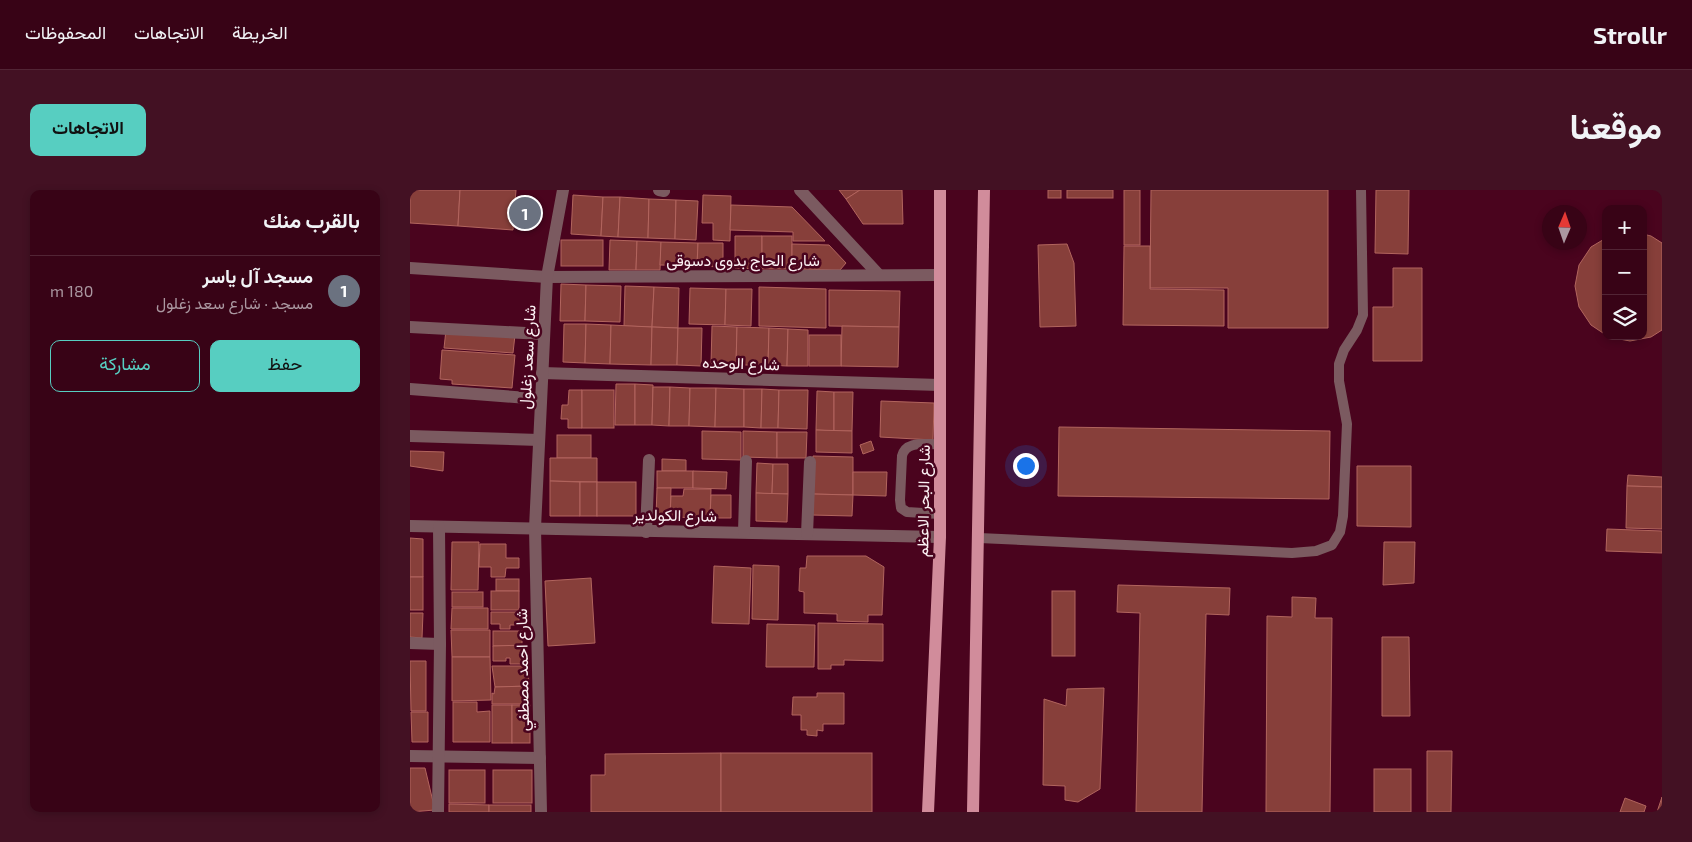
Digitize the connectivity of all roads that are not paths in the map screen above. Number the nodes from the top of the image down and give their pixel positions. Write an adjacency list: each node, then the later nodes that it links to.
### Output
1 (563, 190): 11 (street, شارع سعد زغلول)
2 (659, 190): 3 (street)
3 (664, 190)
4 (800, 190): 9 (street)
5 (940, 190): 10 (main road, شارع البحر الاعظم)
6 (984, 190): 32 (main road)
7 (1361, 190): 32 (lane)
8 (410, 268): 11 (street, شارع الحاج بدوى دسوقى)
9 (879, 275): 10 (street, شارع الحاج بدوى دسوقى); 11 (street, شارع الحاج بدوى دسوقى)
10 (940, 275): 15 (main road, شارع البحر الاعظم)
11 (547, 277): 13 (street, شارع سعد زغلول)
12 (410, 327): 13 (street)
13 (544, 334): 14 (street, شارع سعد زغلول)
14 (542, 373): 15 (street, شارع الوحده); 17 (street, شارع سعد زغلول)
15 (940, 385): 20 (main road, شارع البحر الاعظم)
16 (410, 389): 17 (street)
17 (541, 399): 19 (street, شارع سعد زغلول)
18 (410, 436): 19 (street)
19 (539, 440): 27 (street, شارع سعد زغلول)
20 (940, 444): 24 (main road, شارع البحر الاعظم); 24 (lane)
21 (649, 460): 28 (street)
22 (746, 461): 29 (street)
23 (810, 462): 30 (street)
24 (940, 514): 31 (main road, شارع البحر الاعظم)
25 (410, 526): 26 (street, شارع الكولدير)
26 (439, 527): 27 (street, شارع الكولدير); 34 (street)
27 (535, 528): 28 (street, شارع الكولدير); 37 (street, شارع احمد مصطفي)
28 (646, 532): 29 (street, شارع الكولدير)
29 (744, 532): 30 (street, شارع الكولدير)
30 (807, 534): 31 (street, شارع الكولدير)
31 (940, 537): 40 (main road, شارع البحر الاعظم)
32 (979, 538): 41 (main road)
33 (410, 644): 34 (street)
34 (440, 644): 36 (street)
35 (410, 756): 36 (street)
36 (439, 756): 37 (street); 38 (street)
37 (540, 758): 39 (street, شارع احمد مصطفي)
38 (438, 812)
39 (541, 812)
40 (928, 812)
41 (973, 812)

